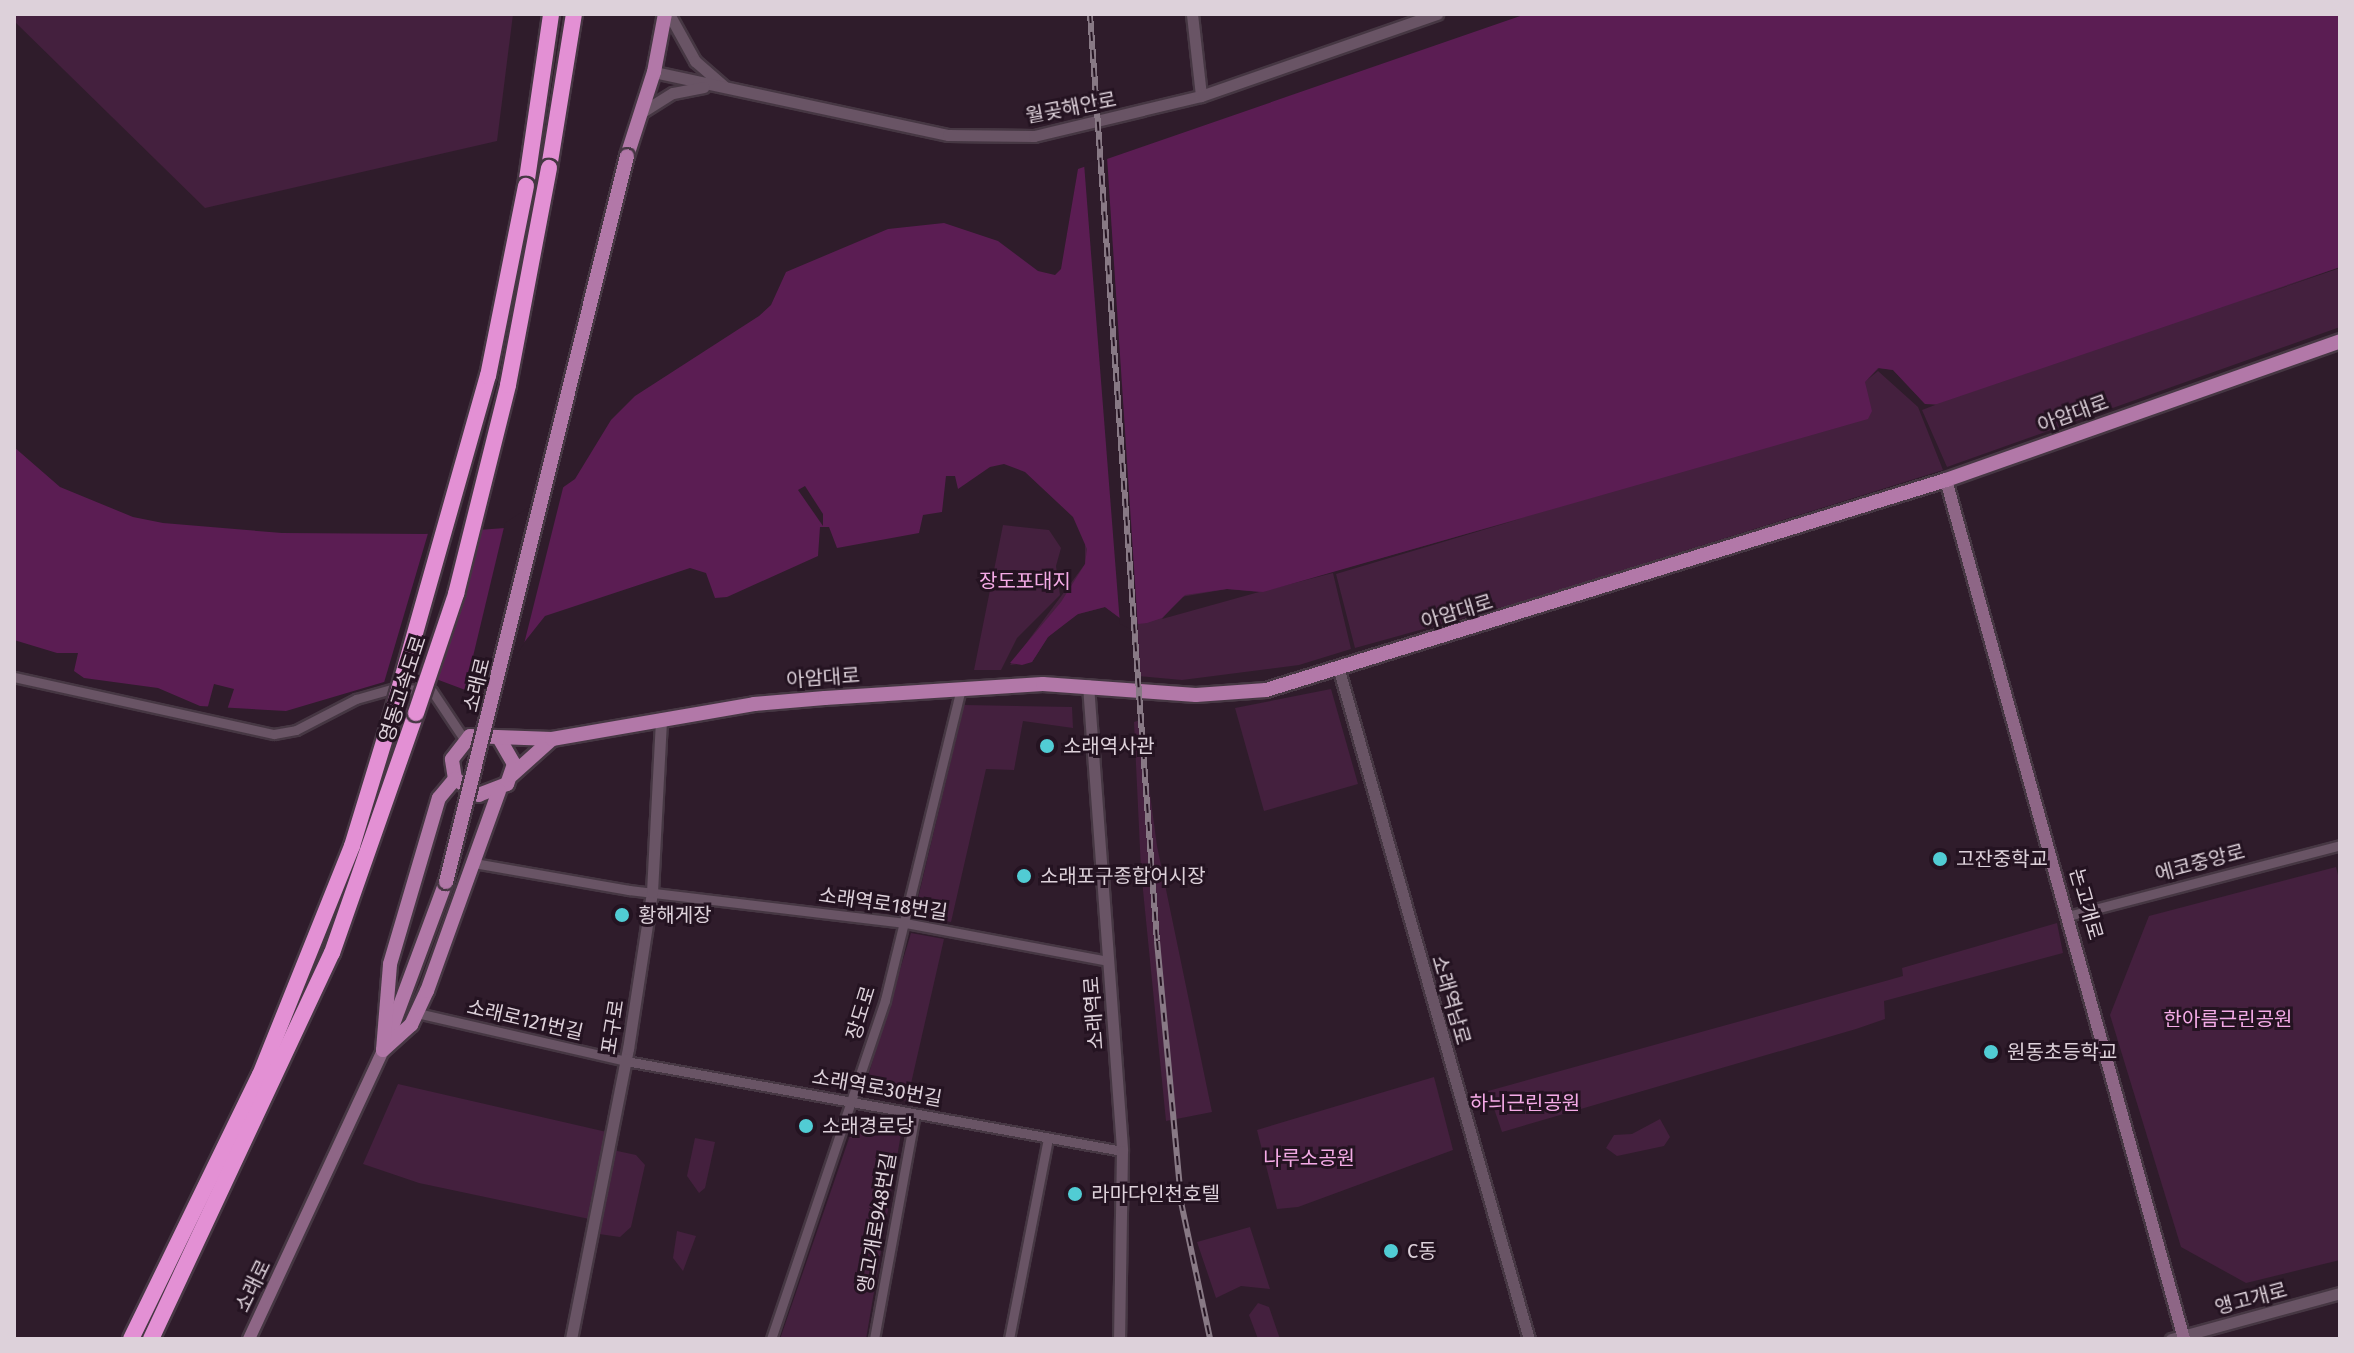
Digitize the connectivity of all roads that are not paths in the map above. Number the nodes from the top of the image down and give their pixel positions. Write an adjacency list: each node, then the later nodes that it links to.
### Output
1 (551, 14): 38 (highway, 영동고속도로, bridge)
2 (574, 14): 39 (highway, 영동고속도로, bridge)
3 (667, 14): 6 (main road, 소래로); 7 (street)
4 (1192, 14): 8 (street)
5 (1437, 14): 8 (street, 월곶해안로)
6 (654, 72): 7 (street, 월곶해안로); 9 (main road, 소래로)
7 (722, 88): 8 (street, 월곶해안로); 9 (street)
8 (1201, 96)
9 (642, 112): 30 (main road, 소래로, bridge)
10 (2340, 341): 11 (main road, 아암대로)
11 (1946, 480): 12 (main road, 아암대로); 26 (main road, 논고개로)
12 (1339, 670): 14 (main road, 아암대로); 46 (street, 소래역남로)
13 (14, 677): 18 (street)
14 (1088, 685): 15 (main road, 아암대로); 28 (street, 소래역로)
15 (961, 689): 16 (main road, 아암대로); 27 (street, 장도로)
16 (661, 718): 19 (main road, 아암대로); 25 (street, 포구로)
17 (499, 738): 18 (main road); 19 (main road, 아암대로); 20 (main road)
18 (464, 739): 21 (main road)
19 (552, 739): 20 (main road)
20 (512, 775): 22 (main road)
21 (455, 779): 22 (main road); 30 (main road)
22 (499, 791): 24 (main road)
23 (2340, 845): 26 (street, 에코중앙로)
24 (474, 863): 25 (street, 소래역로18번길); 29 (main road)
25 (652, 892): 27 (street, 소래역로18번길); 31 (street, 포구로)
26 (2068, 916): 37 (main road, 논고개로)
27 (905, 923): 28 (street, 소래역로18번길); 32 (street, 장도로)
28 (1108, 961): 35 (street, 소래역로)
29 (417, 1013): 30 (main road); 31 (street, 소래로121번길)
30 (383, 1050): 40 (main road, 소래로)
31 (626, 1061): 32 (street, 소래역로30번길); 41 (street, 포구로)
32 (852, 1102): 33 (street, 소래역로30번길); 42 (street, 장도로)
33 (915, 1114): 34 (street, 소래역로30번길); 43 (street, 앵고개로948번길)
34 (1048, 1138): 35 (street, 소래역로30번길); 44 (street)
35 (1122, 1151): 45 (street, 소래역로)
36 (2340, 1293): 37 (street, 앵고개로)
37 (2179, 1338)
38 (131, 1339)
39 (151, 1339)
40 (249, 1339)
41 (571, 1339)
42 (771, 1339)
43 (874, 1339)
44 (1009, 1339)
45 (1119, 1339)
46 (1529, 1339)

